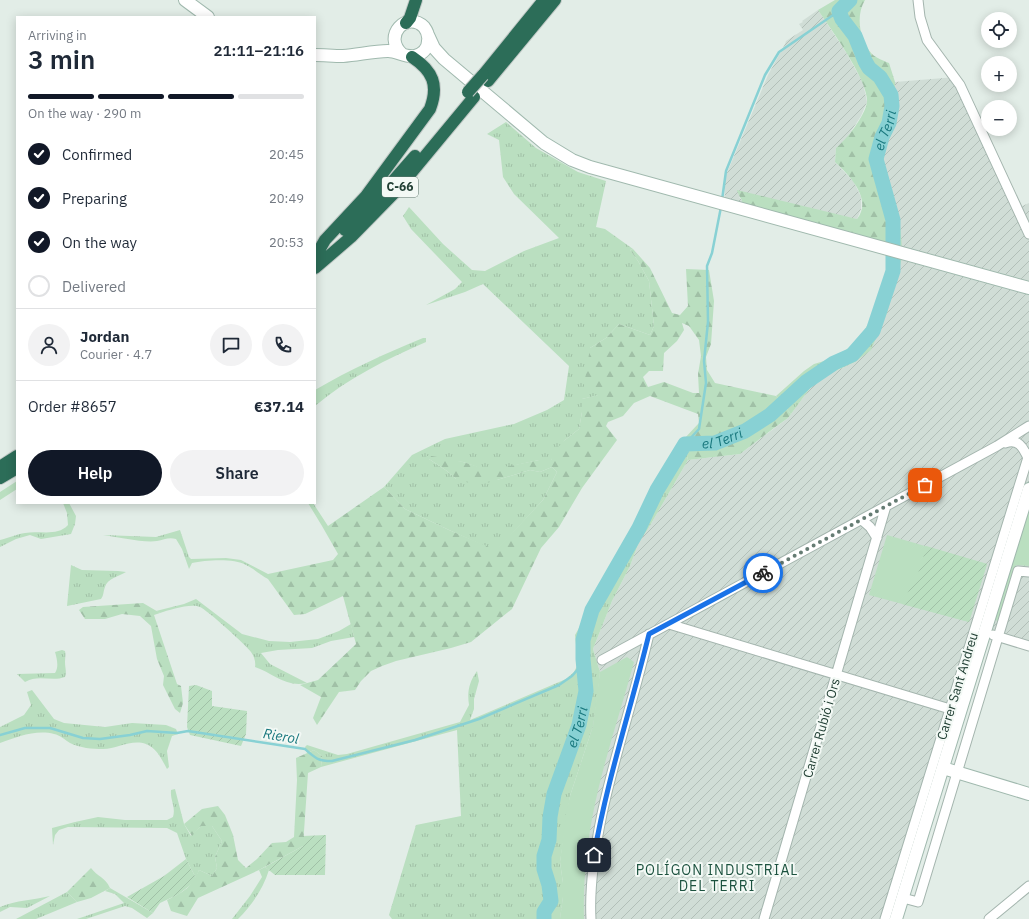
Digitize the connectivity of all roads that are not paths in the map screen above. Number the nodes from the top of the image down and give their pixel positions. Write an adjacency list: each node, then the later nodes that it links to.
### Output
1 (185, 0): 6 (main road)
2 (416, 0): 7 (highway)
3 (544, 0): 14 (highway, C-66)
4 (555, 0): 14 (highway, C-66)
5 (918, 0): 16 (street)
6 (207, 16)
7 (406, 23): 8 (main road); 9 (main road)
8 (428, 35): 12 (main road); 13 (main road)
9 (394, 36): 10 (main road); 12 (main road)
10 (373, 52): 11 (main road); 12 (main road)
11 (316, 55)
12 (412, 55): 13 (main road); 17 (highway)
13 (444, 59): 19 (main road)
14 (485, 78): 15 (highway, C-66)
15 (471, 95): 17 (highway, C-66); 18 (highway, C-66)
16 (1029, 234)
17 (316, 255)
18 (316, 267)
19 (1029, 288)
20 (1029, 426): 21 (street)
21 (1001, 444): 22 (street); 28 (street)
22 (1028, 456): 41 (street, Carrer Sant Andreu)
23 (16, 457): 24 (highway)
24 (0, 467)
25 (16, 469): 26 (highway)
26 (0, 478)
27 (1029, 489): 35 (main road)
28 (886, 506): 29 (street); 30 (street, Carrer Rubió i Ors)
29 (862, 520): 30 (street); 32 (street)
30 (877, 538): 40 (street, Carrer Rubió i Ors)
31 (1029, 572): 37 (street)
32 (688, 613): 33 (street); 34 (street)
33 (669, 624): 34 (street); 36 (street)
34 (697, 631): 40 (street)
35 (984, 633): 37 (street); 42 (main road)
36 (649, 634): 39 (street); 47 (street)
37 (998, 637): 38 (street); 43 (street)
38 (1029, 646)
39 (602, 660)
40 (837, 674): 41 (street); 48 (street, Carrer Rubió i Ors)
41 (950, 709): 49 (street, Carrer Sant Andreu)
42 (943, 768): 43 (main road); 46 (main road)
43 (957, 772): 44 (main road); 46 (street)
44 (1029, 794)
45 (1028, 887): 51 (street)
46 (903, 898): 50 (main road)
47 (591, 919)
48 (764, 919)
49 (885, 919)
50 (896, 919)
51 (989, 919)

